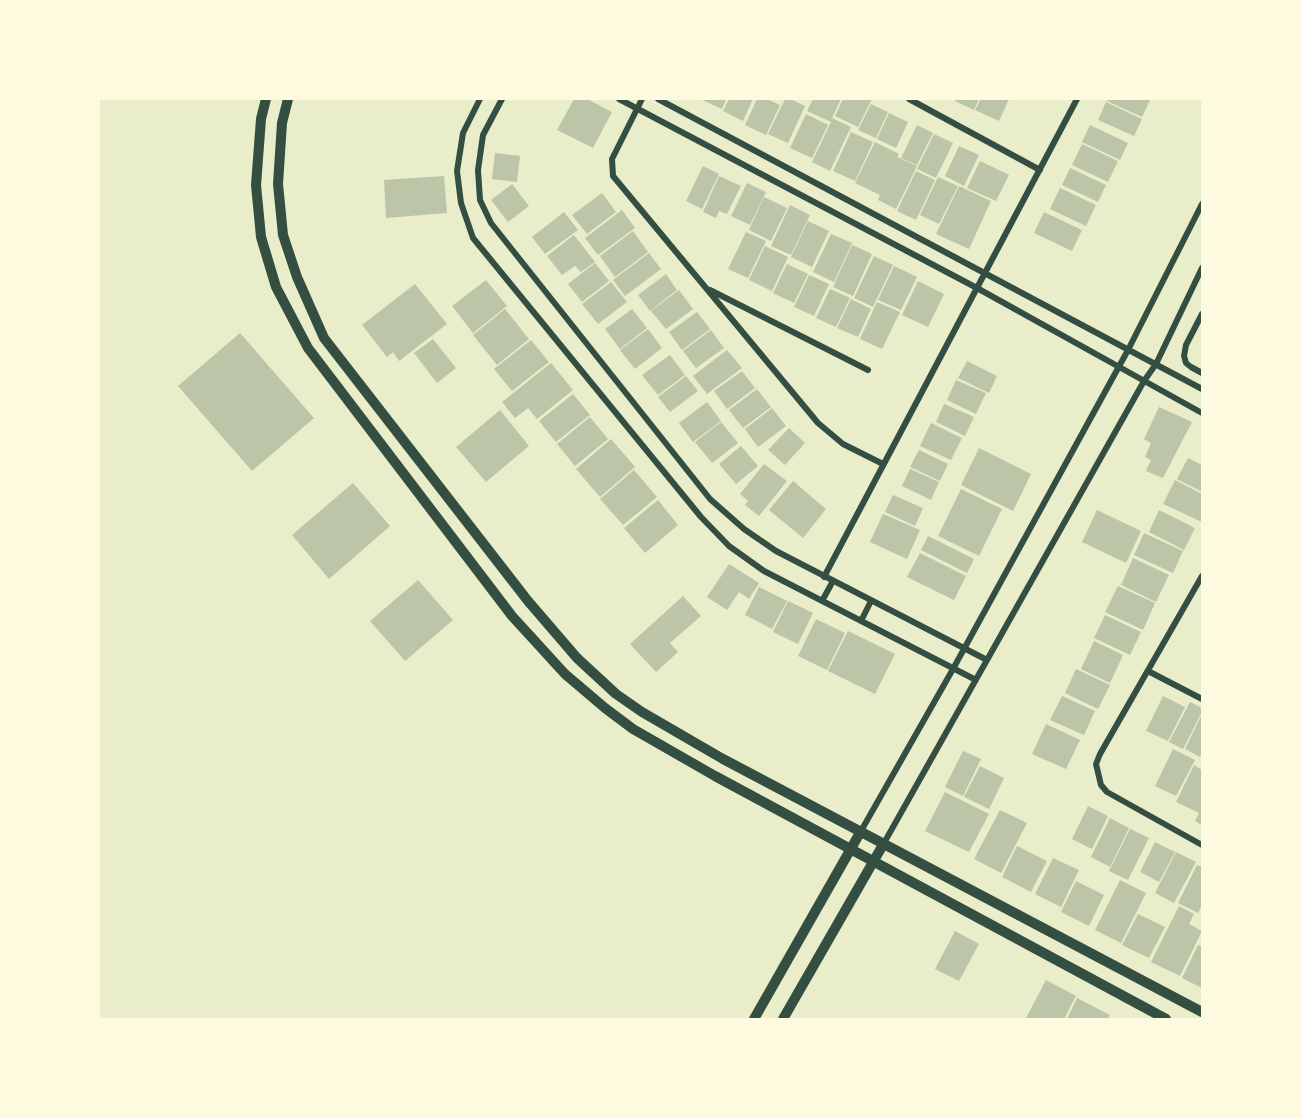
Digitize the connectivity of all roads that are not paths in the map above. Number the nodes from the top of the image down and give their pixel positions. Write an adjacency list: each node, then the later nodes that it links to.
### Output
1 (266, 99): 42 (street)
2 (288, 99): 39 (street)
3 (480, 99): 30 (street)
4 (502, 99): 28 (street)
5 (619, 99): 10 (street)
6 (642, 99): 10 (street)
7 (658, 99): 14 (street)
8 (909, 99): 11 (street)
9 (1077, 99): 11 (street)
10 (637, 108): 15 (street); 16 (street)
11 (1040, 170): 14 (street)
12 (1202, 204): 18 (street)
13 (1202, 268): 19 (street)
14 (986, 272): 16 (street); 18 (street)
15 (706, 288): 21 (street); 26 (street)
16 (977, 288): 20 (street); 26 (street)
17 (1202, 314): 22 (street)
18 (1128, 350): 19 (street); 20 (street)
19 (1155, 364): 23 (street); 24 (street)
20 (1118, 366): 23 (street); 33 (street)
21 (868, 370)
22 (1202, 373)
23 (1144, 381): 25 (street); 34 (street)
24 (1202, 389)
25 (1202, 413)
26 (884, 464): 28 (street)
27 (1202, 576): 36 (street)
28 (824, 577): 29 (street)
29 (833, 581): 30 (street); 31 (street)
30 (822, 601): 32 (street)
31 (871, 601): 32 (street); 33 (street)
32 (861, 621): 35 (street)
33 (964, 648): 34 (street); 35 (street)
34 (987, 660): 37 (street)
35 (953, 669): 37 (street); 39 (street)
36 (1148, 671): 38 (street); 41 (street)
37 (976, 680): 40 (street)
38 (1202, 699)
39 (861, 831): 40 (street); 42 (street)
40 (884, 843): 43 (street); 44 (street)
41 (1202, 845)
42 (851, 849): 43 (street); 45 (street)
43 (874, 861): 46 (street); 47 (street)
44 (1202, 1012)
45 (754, 1019)
46 (783, 1019)
47 (1166, 1019)

